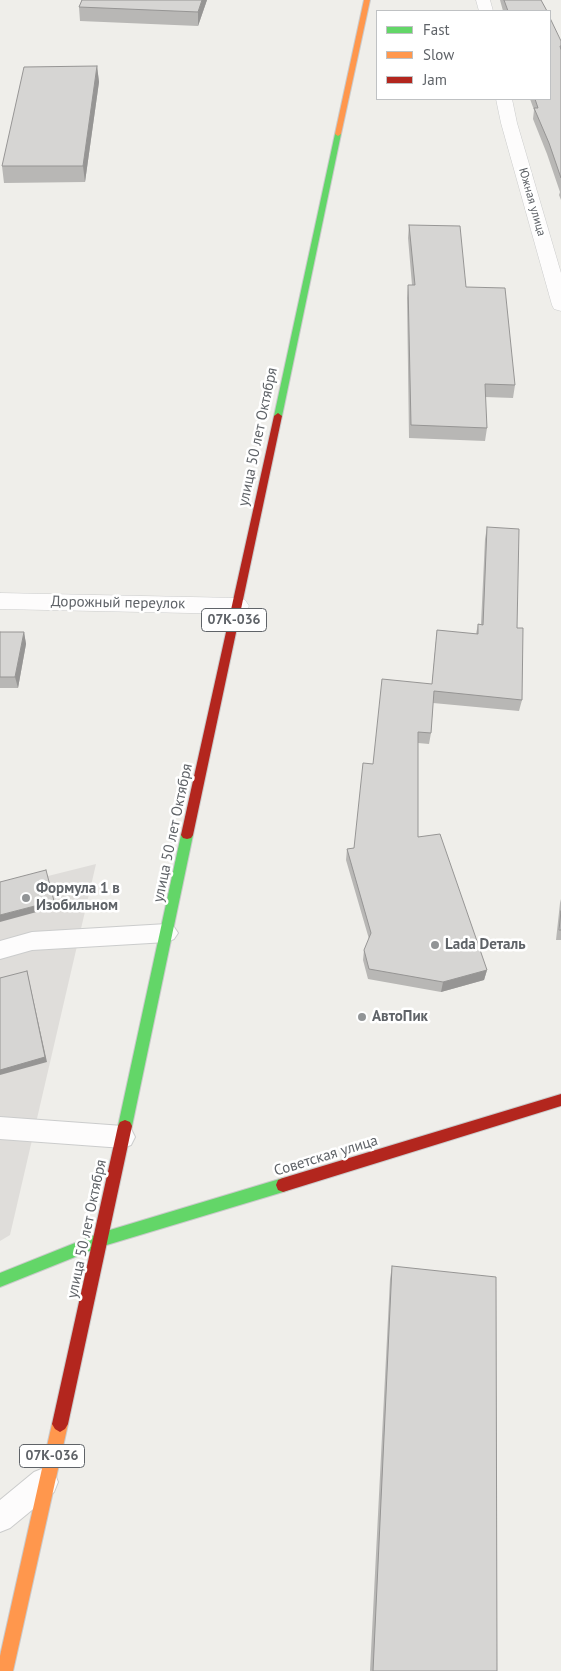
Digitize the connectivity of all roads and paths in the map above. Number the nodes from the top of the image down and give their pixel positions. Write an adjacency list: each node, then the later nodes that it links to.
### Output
1 (367, 0): 5 (main road, улица 50 лет Октября / 07К-036)
2 (504, 100): 3 (street, Южная улица)
3 (561, 305)
4 (0, 601): 5 (street, Дорожный переулок)
5 (237, 606): 6 (main road, улица 50 лет Октября / 07К-036)
6 (167, 933): 7 (lane); 10 (main road, улица 50 лет Октября / 07К-036)
7 (0, 950)
8 (561, 1100): 11 (main road, Советская улица)
9 (0, 1128): 10 (lane)
10 (123, 1137): 11 (main road, улица 50 лет Октября / 07К-036)
11 (100, 1240): 12 (main road, Советская улица); 13 (main road, улица 50 лет Октября / 07К-036)
12 (0, 1280)
13 (47, 1479): 14 (lane); 15 (main road, улица 50 лет Октября / 07К-036)
14 (0, 1518)
15 (4, 1671)

